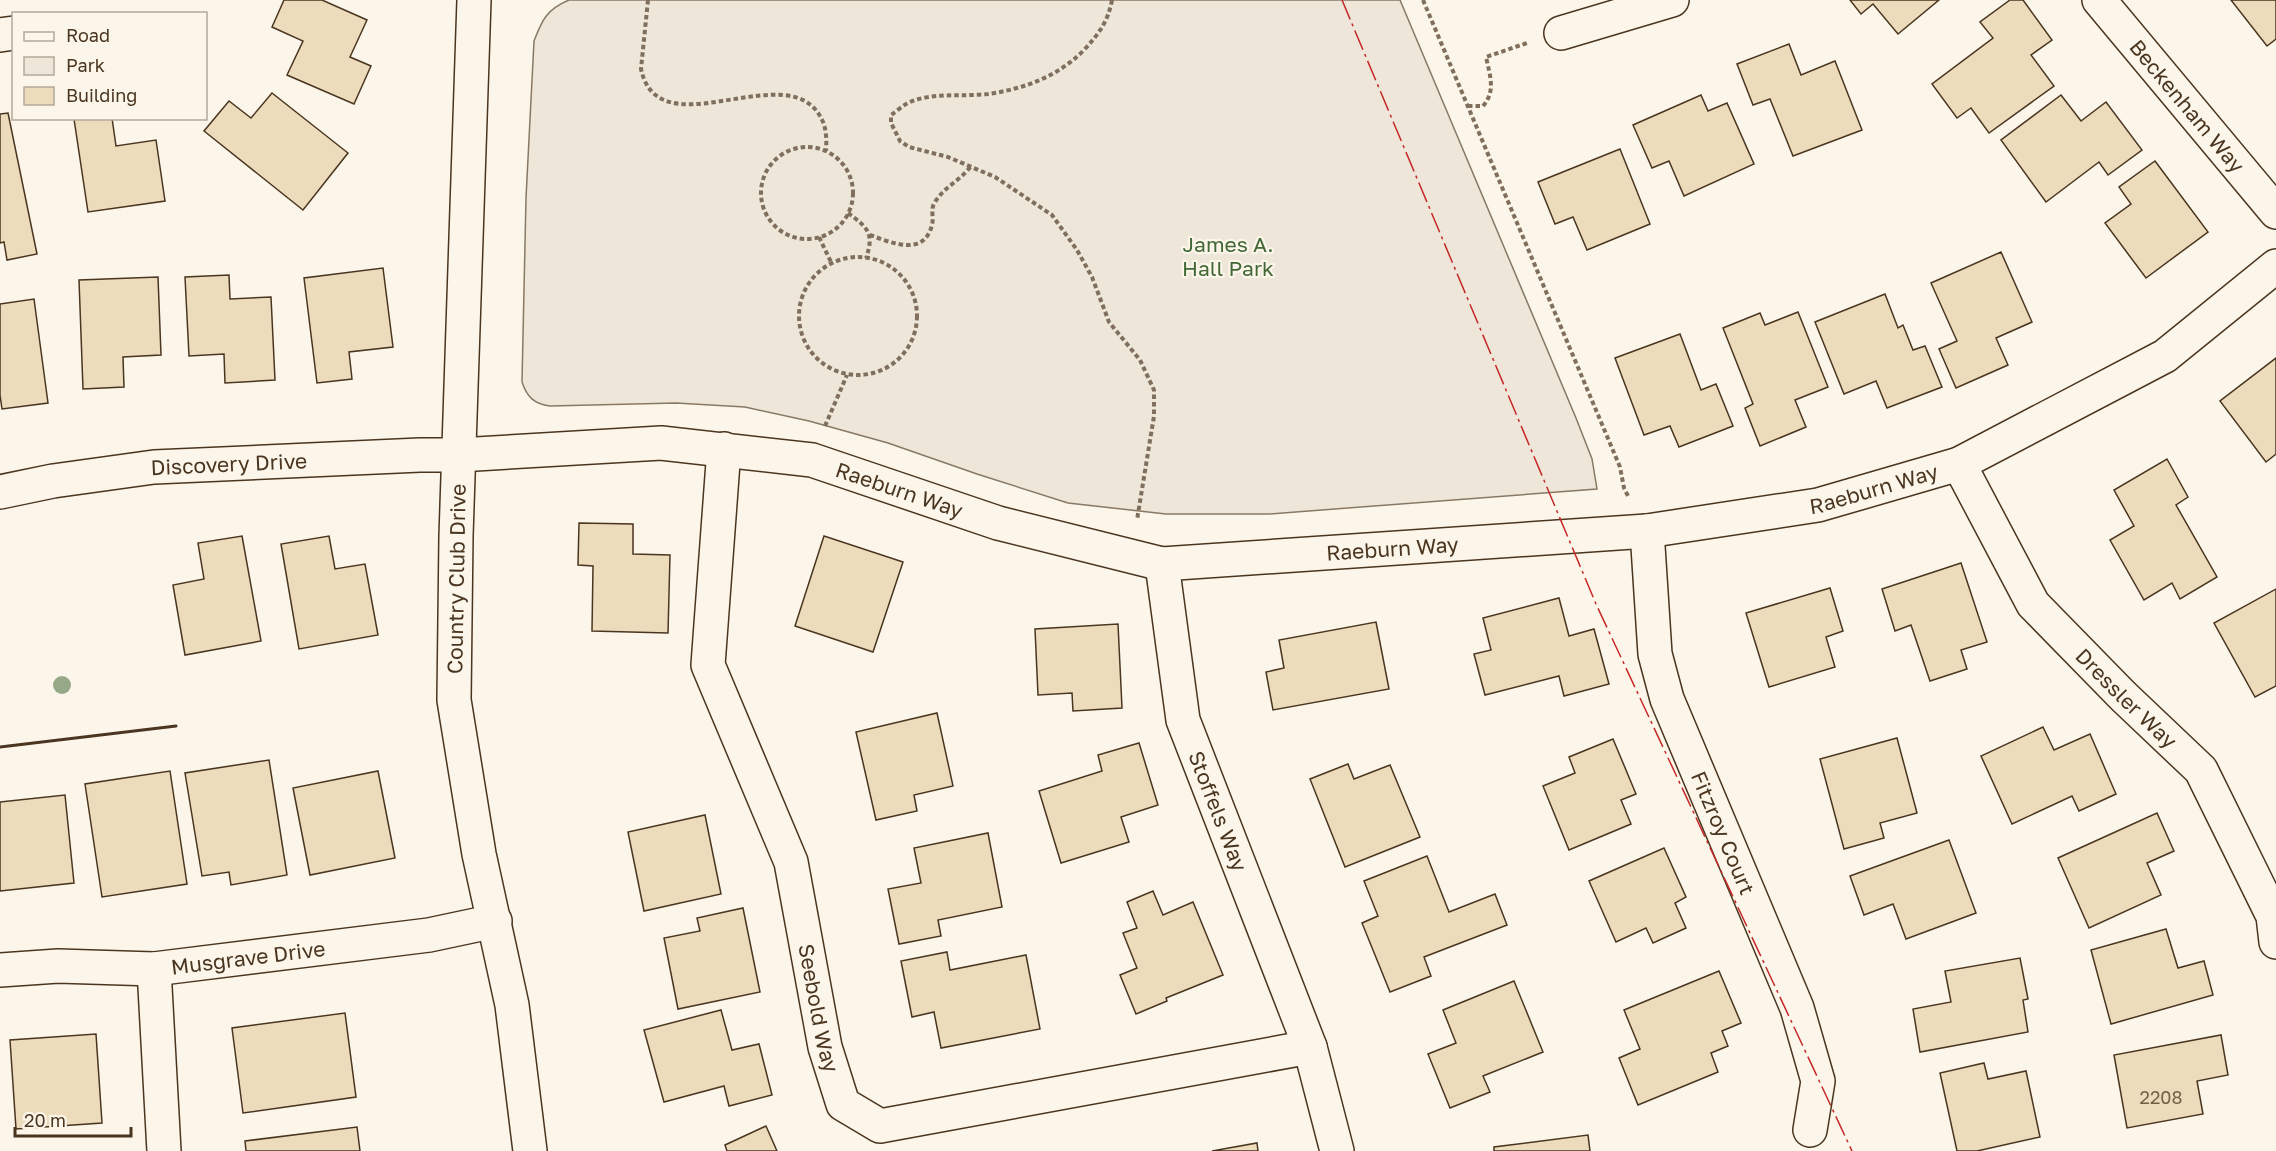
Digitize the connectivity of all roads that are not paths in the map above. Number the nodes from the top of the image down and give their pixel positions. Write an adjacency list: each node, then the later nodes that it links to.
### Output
1 (474, 0): 8 (street, Country Club Drive)
2 (1672, 0): 4 (street)
3 (2100, 0): 5 (street, Beckenham Way)
4 (1561, 33)
5 (2276, 213)
6 (2276, 266): 9 (street, Raeburn Way)
7 (724, 449): 8 (street, Raeburn Way); 12 (street, Raeburn Way); 17 (street, Seebold Way)
8 (459, 454): 10 (street, Discovery Drive); 13 (street, Country Club Drive)
9 (1959, 464): 11 (street, Raeburn Way); 14 (street, Dressler Way)
10 (0, 492)
11 (1647, 531): 12 (street, Raeburn Way); 18 (street, Fitzroy Court)
12 (1147, 561): 17 (street, Stoffels Way)
13 (495, 921): 15 (street, Musgrave Drive); 20 (street, Country Club Drive)
14 (2275, 924)
15 (154, 969): 16 (street, Musgrave Drive); 19 (street)
16 (0, 970)
17 (1310, 1047): 21 (street, Stoffels Way)
18 (1810, 1130)
19 (164, 1151)
20 (530, 1151)
21 (1337, 1151)

